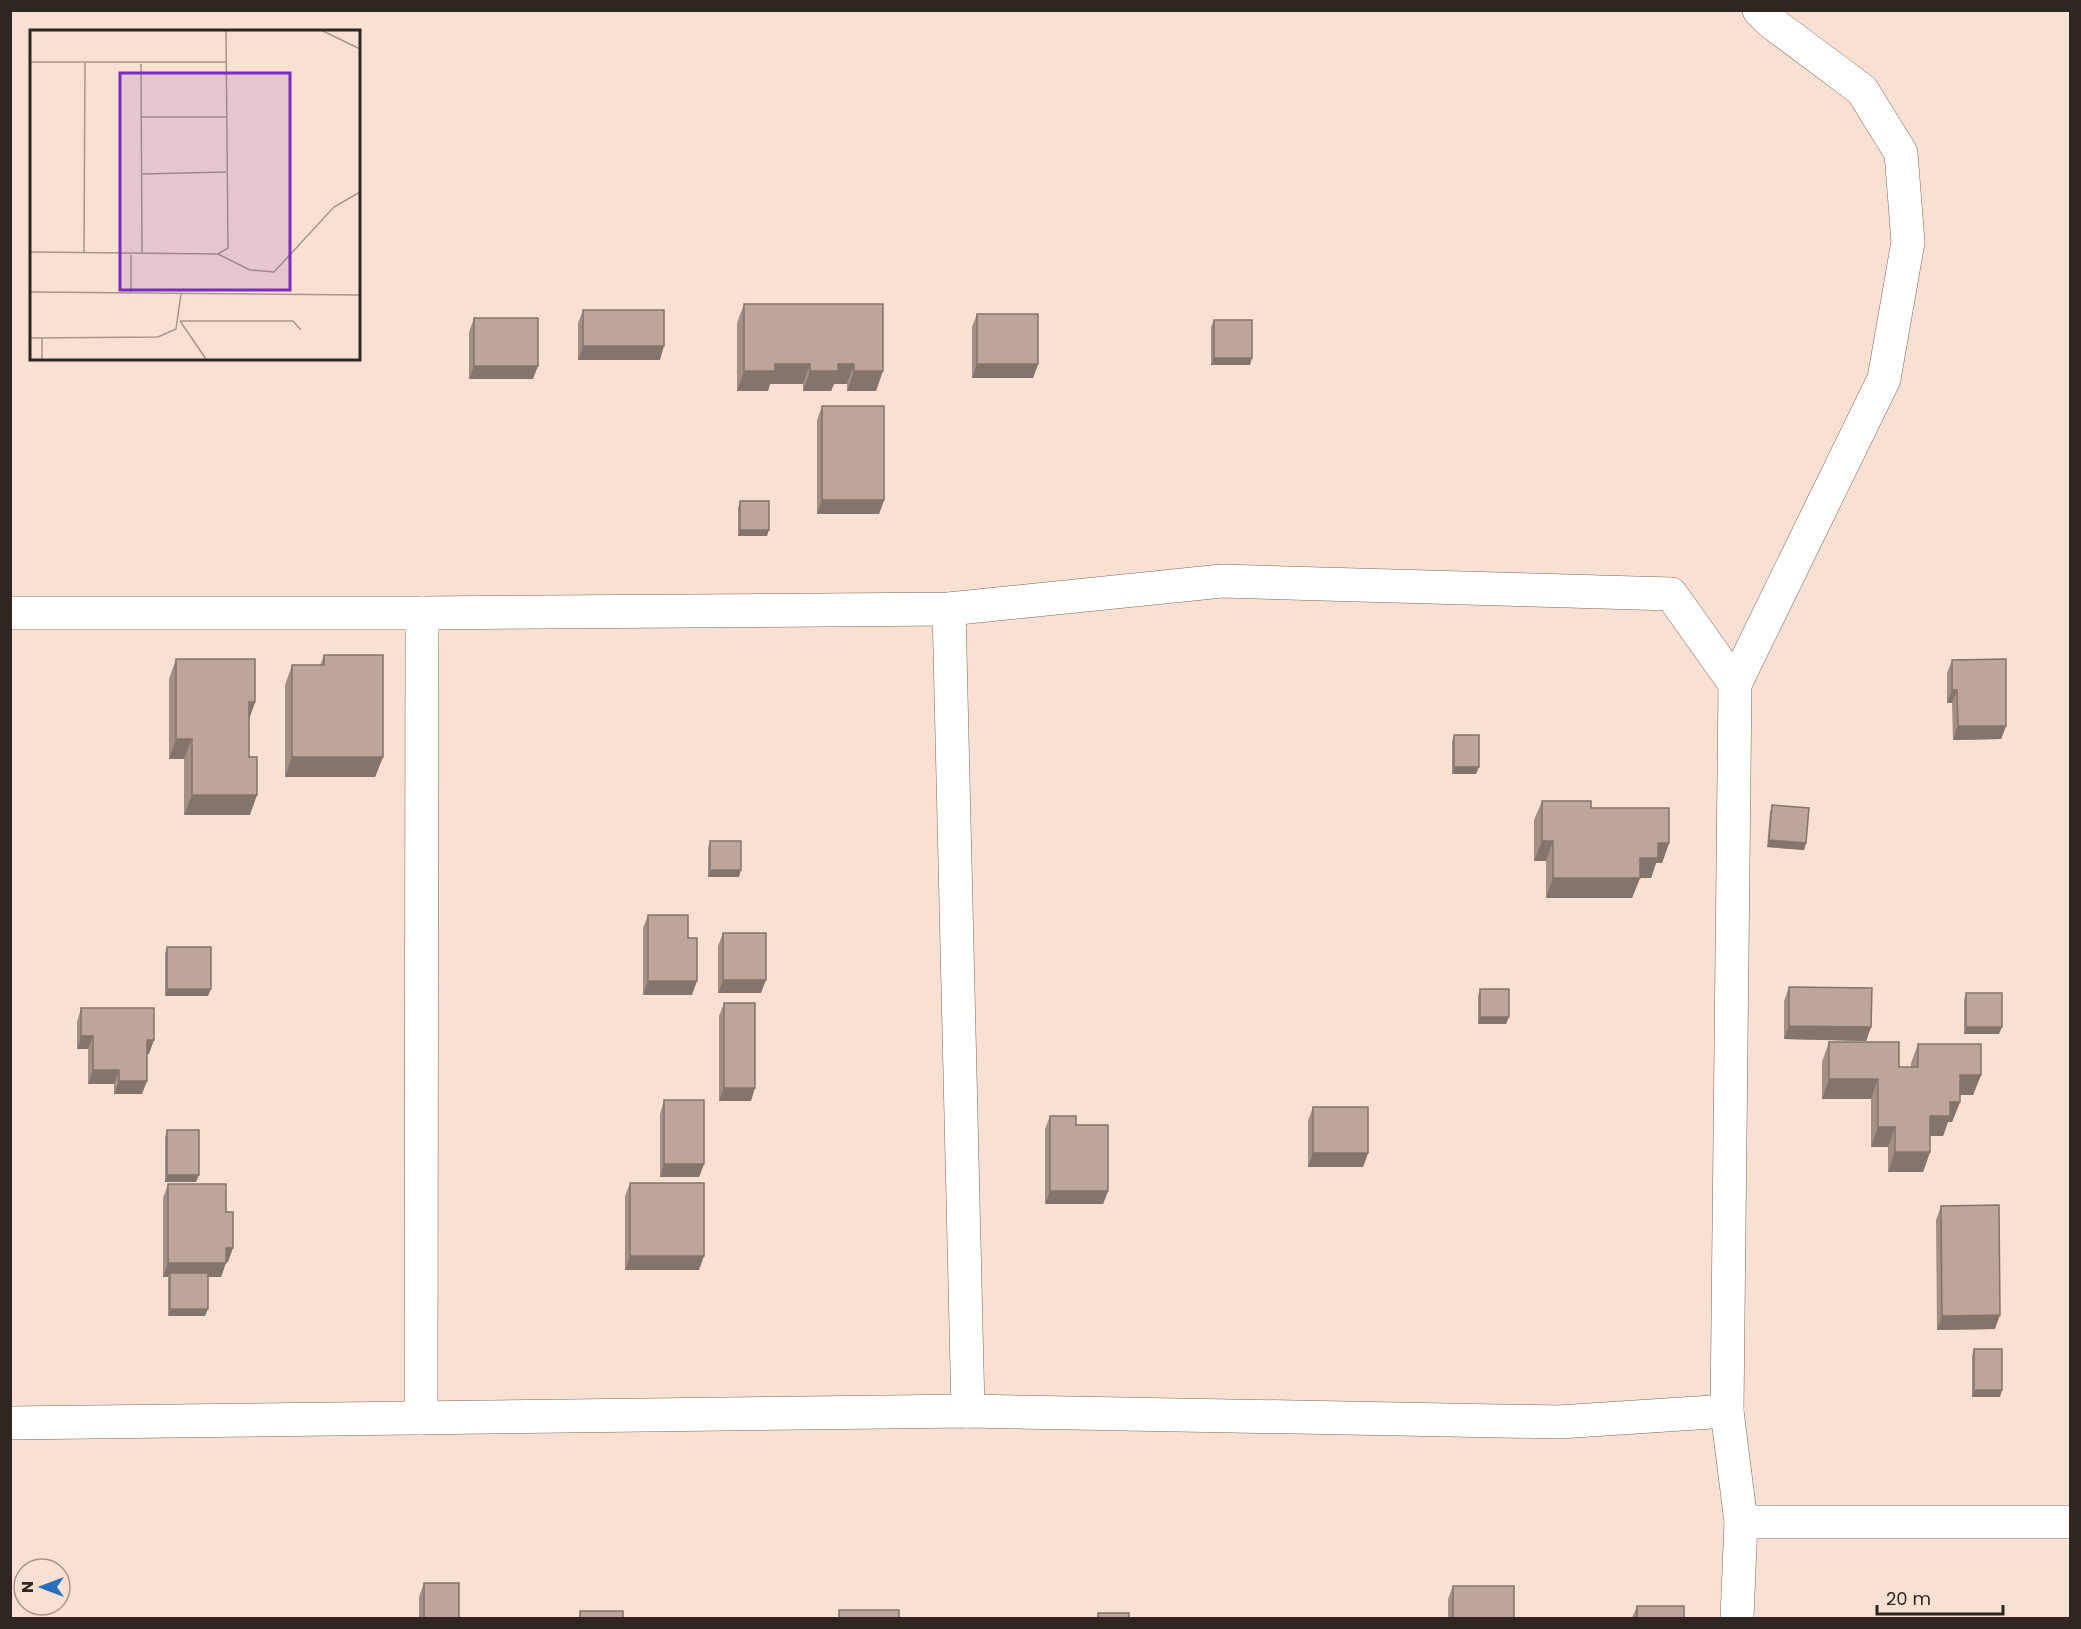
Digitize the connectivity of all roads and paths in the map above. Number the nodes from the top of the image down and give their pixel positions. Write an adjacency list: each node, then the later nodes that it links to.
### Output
1 (1759, 10): 5 (street)
2 (949, 609): 4 (street); 5 (street); 6 (street)
3 (10, 613): 4 (street)
4 (422, 613): 8 (street)
5 (1735, 684): 7 (street)
6 (968, 1411): 7 (street); 8 (street)
7 (1727, 1411): 10 (street)
8 (421, 1418): 9 (street)
9 (10, 1423)
10 (1741, 1522): 11 (street); 12 (street)
11 (2070, 1522)
12 (1737, 1618)

